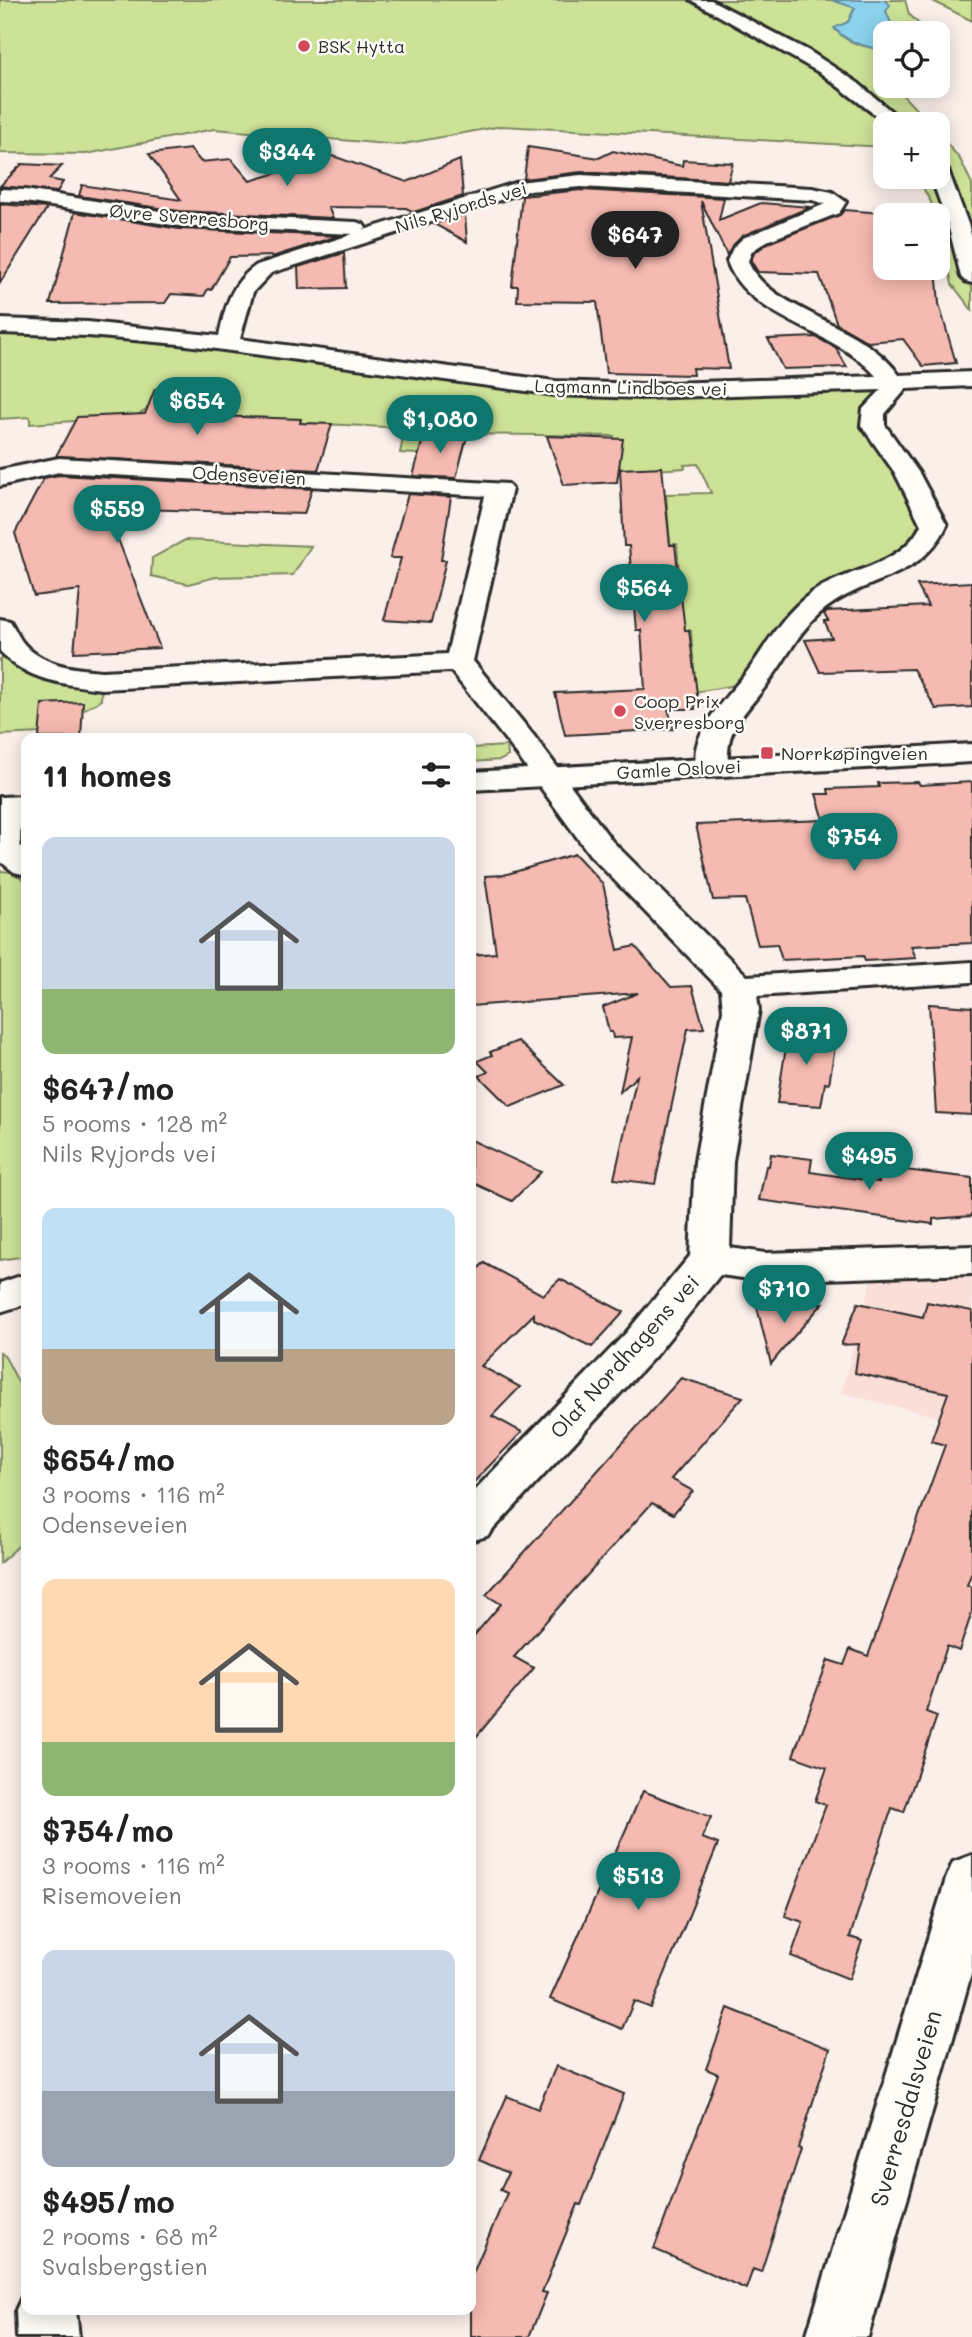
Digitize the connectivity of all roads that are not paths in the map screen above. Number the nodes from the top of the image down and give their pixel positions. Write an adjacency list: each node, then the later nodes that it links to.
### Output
1 (699, 0): 2 (street)
2 (883, 112)
3 (945, 189): 6 (street)
4 (0, 195): 5 (street, Øvre Sverresborg)
5 (378, 232): 8 (street, Nils Ryjords vei); 10 (street, Nils Ryjords vei)
6 (972, 277)
7 (0, 326): 8 (street, Lagmann Lindboes vei)
8 (228, 344): 10 (street, Lagmann Lindboes vei)
9 (972, 379): 10 (street, Lagmann Lindboes vei)
10 (892, 382): 15 (street)
11 (0, 478): 13 (street, Odenseveien)
12 (0, 626): 13 (street)
13 (459, 662): 16 (street)
14 (972, 753): 15 (street, Gamle Oslovei)
15 (712, 766): 16 (street, Gamle Oslovei)
16 (549, 777): 17 (street, Gamle Oslovei); 21 (street)
17 (476, 781)
18 (11, 806): 19 (street)
19 (21, 861)
20 (972, 972): 21 (street)
21 (738, 987): 22 (street, Olaf Nordhagens vei)
22 (710, 1259): 23 (street); 24 (street, Olaf Nordhagens vei)
23 (972, 1260)
24 (476, 1518)
25 (972, 1879): 28 (street, Sverresdalsveien)
26 (46, 2315): 27 (street)
27 (48, 2337)
28 (837, 2337)

